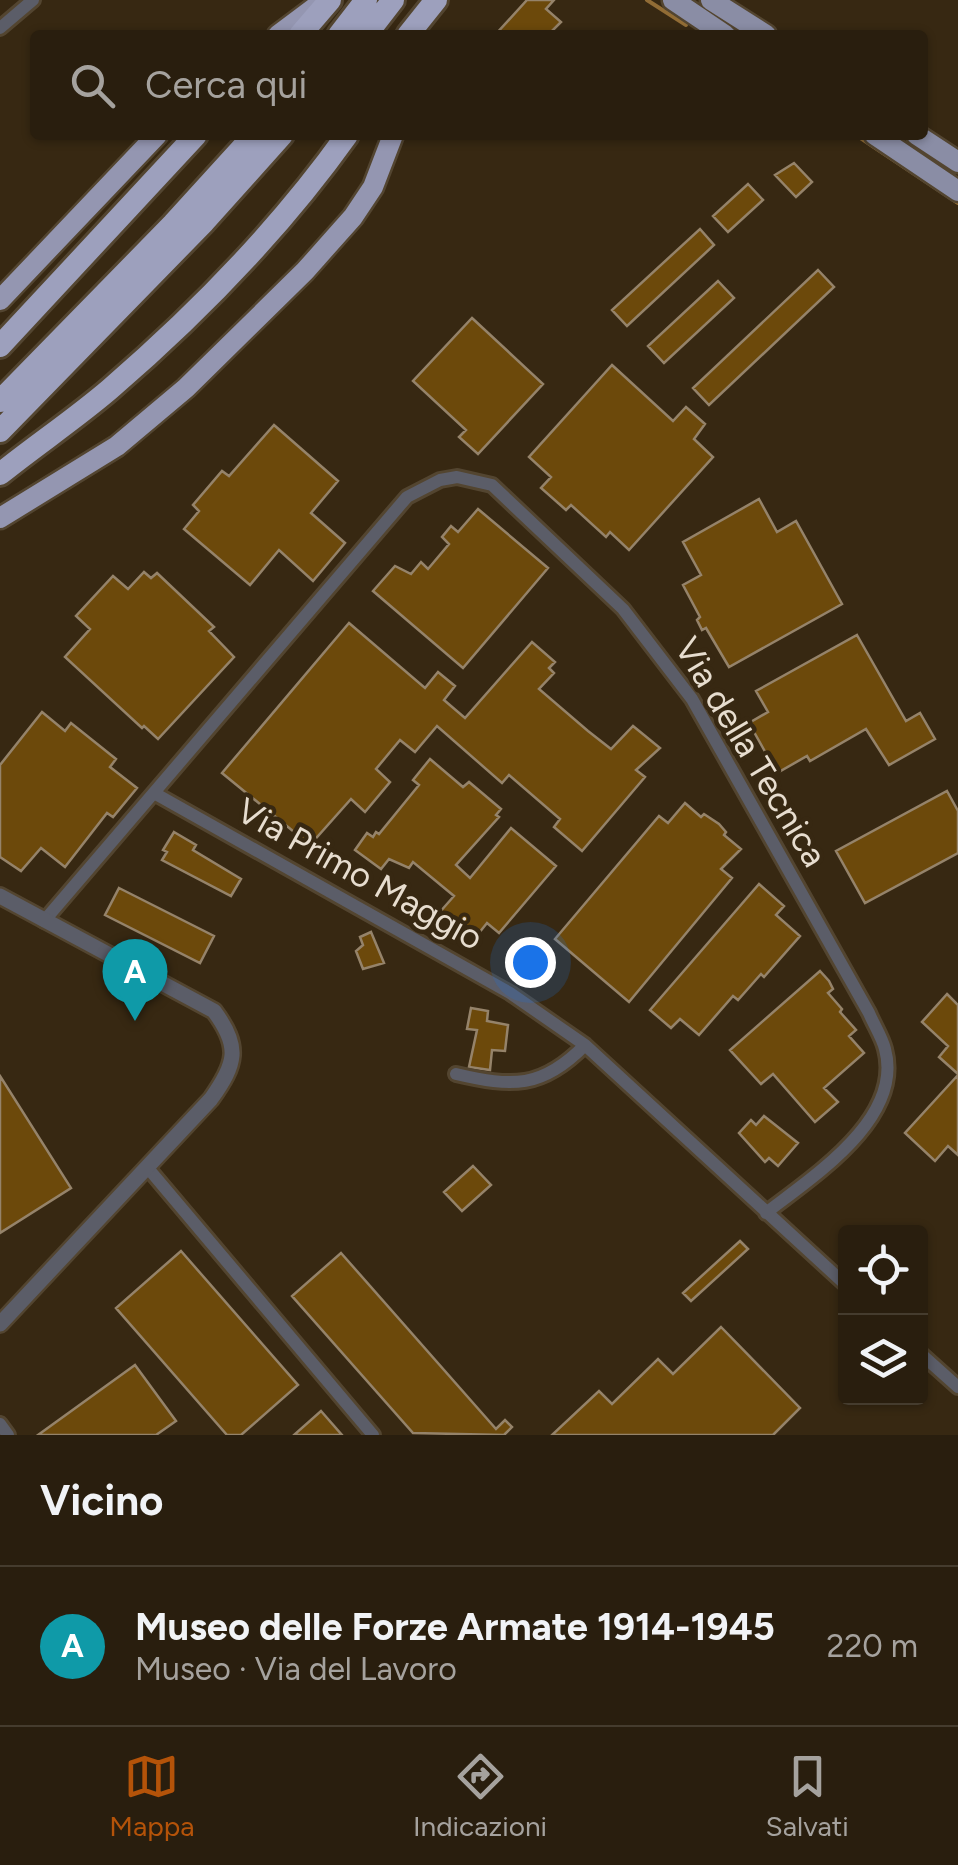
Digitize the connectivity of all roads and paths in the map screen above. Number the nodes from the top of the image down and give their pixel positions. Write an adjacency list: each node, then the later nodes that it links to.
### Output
1 (33, 0): 8 (street)
2 (326, 0): 9 (highway); 10 (highway)
3 (366, 0): 11 (highway)
4 (393, 0): 12 (highway)
5 (438, 0): 13 (highway); 14 (highway)
6 (673, 0): 15 (main road)
7 (711, 0): 16 (main road)
8 (0, 28)
9 (285, 30)
10 (304, 30)
11 (343, 30)
12 (370, 30)
13 (412, 30)
14 (425, 30)
15 (718, 30)
16 (758, 30)
17 (152, 140): 27 (highway)
18 (191, 140): 28 (highway)
19 (249, 140): 29 (highway)
20 (278, 140): 30 (highway)
21 (344, 140): 31 (highway)
22 (391, 140): 32 (highway)
23 (882, 140): 26 (main road)
24 (925, 140): 25 (main road)
25 (958, 162)
26 (958, 191)
27 (0, 300)
28 (0, 346)
29 (0, 401)
30 (0, 432)
31 (0, 474)
32 (50, 488): 33 (highway); 34 (highway)
33 (0, 518)
34 (0, 530)
35 (154, 793): 37 (street, Via della Tecnica); 38 (street, Via Primo Maggio); 41 (street, Via della Tecnica)
36 (0, 896): 37 (street)
37 (44, 921): 40 (street)
38 (585, 1045): 39 (street); 41 (street, Via Primo Maggio)
39 (456, 1074)
40 (146, 1167): 43 (street); 48 (street)
41 (766, 1213): 42 (street, Via Primo Maggio)
42 (838, 1278)
43 (0, 1324)
44 (928, 1360): 45 (street)
45 (958, 1387)
46 (0, 1424): 47 (street)
47 (8, 1435)
48 (373, 1435)

